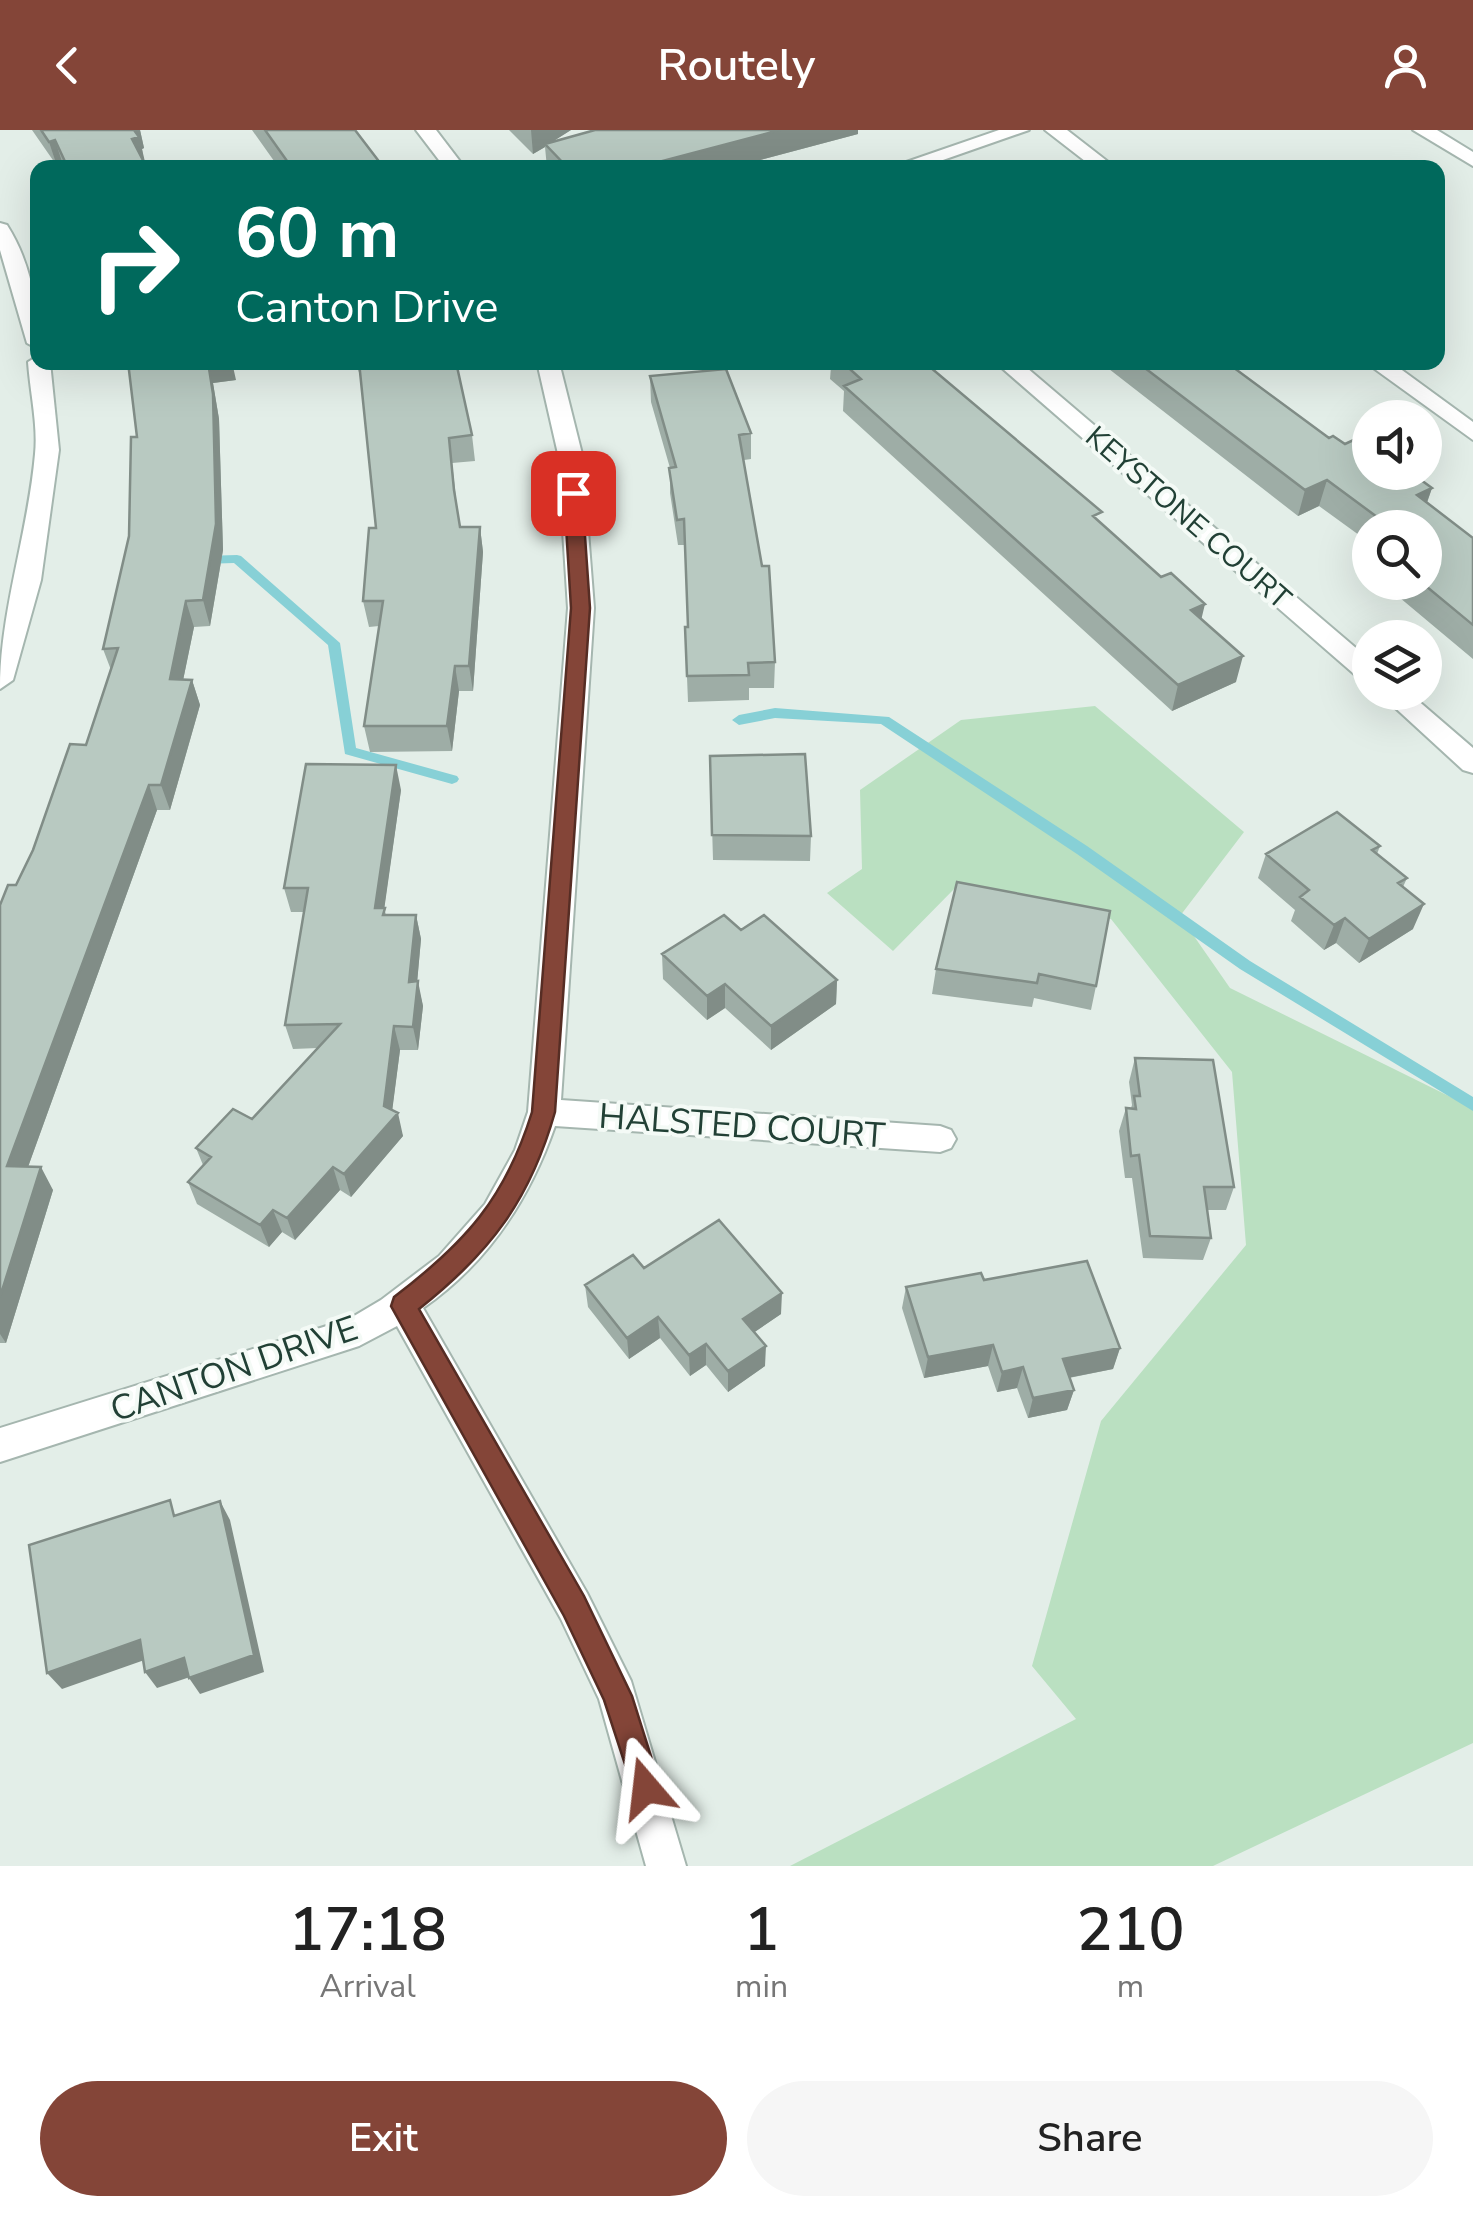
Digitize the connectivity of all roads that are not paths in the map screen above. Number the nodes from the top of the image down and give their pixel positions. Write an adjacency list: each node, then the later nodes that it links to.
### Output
1 (426, 130): 5 (street)
2 (1020, 130): 6 (street)
3 (1055, 130): 7 (street)
4 (1423, 130): 8 (street)
5 (450, 160)
6 (924, 160)
7 (1096, 160)
8 (1473, 160)
9 (0, 229): 10 (street)
10 (30, 315)
11 (41, 370): 17 (street)
12 (550, 370): 20 (street, CANTON DRIVE)
13 (1015, 370): 16 (street, KEYSTONE COURT)
14 (1387, 370): 15 (street)
15 (1473, 433)
16 (1352, 659)
17 (0, 680)
18 (1412, 710): 19 (street)
19 (1473, 762)
20 (544, 1112): 21 (street, HALSTED COURT); 22 (street, CANTON DRIVE)
21 (940, 1139)
22 (404, 1306): 23 (street, CANTON DRIVE); 24 (street)
23 (0, 1445)
24 (666, 1866)

